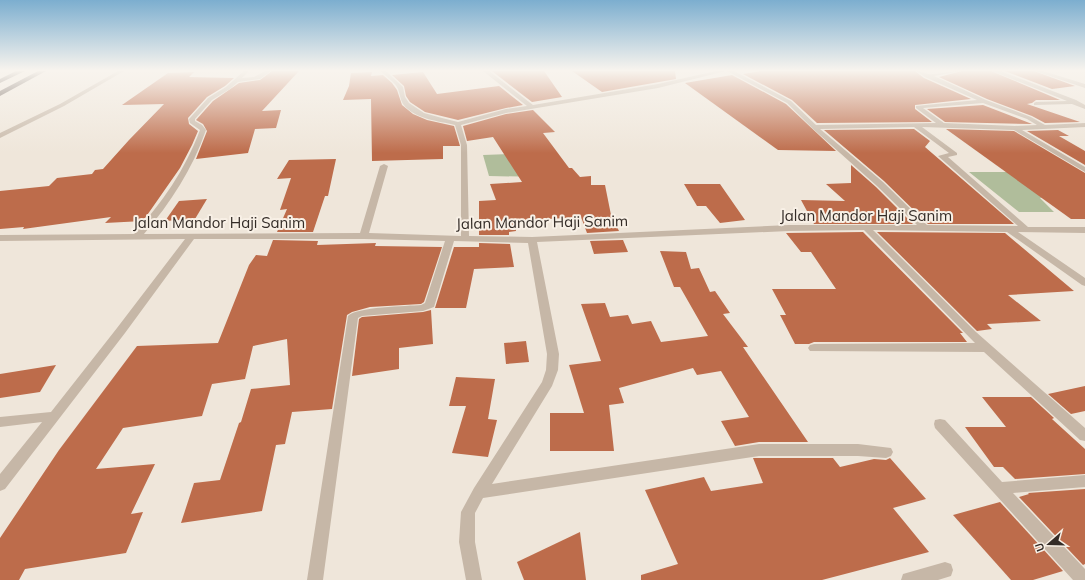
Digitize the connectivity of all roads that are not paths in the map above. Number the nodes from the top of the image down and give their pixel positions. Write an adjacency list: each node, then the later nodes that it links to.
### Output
1 (76, 98): 21 (street)
2 (211, 98): 29 (street)
3 (402, 98): 14 (street)
4 (520, 98): 12 (street)
5 (586, 98): 12 (street)
6 (781, 98): 19 (street)
7 (977, 98): 9 (street)
8 (1066, 98): 10 (street)
9 (984, 101): 16 (street); 18 (street)
10 (1072, 102): 11 (street); 13 (street)
11 (1036, 104)
12 (532, 107): 14 (street)
13 (1085, 107)
14 (458, 124): 34 (street)
15 (915, 125): 16 (street); 19 (street); 27 (street)
16 (942, 125): 20 (street)
17 (1085, 125): 18 (street)
18 (1043, 126): 20 (street)
19 (814, 127): 25 (street)
20 (1015, 128): 23 (street)
21 (0, 136)
22 (384, 166): 31 (street)
23 (1085, 170)
24 (866, 227): 25 (street, Jalan Mandor Haji Sanim); 35 (street, Jalan Mandor Haji Sanim); 38 (street)
25 (925, 228): 26 (street, Jalan Mandor Haji Sanim)
26 (1010, 230): 27 (street, Jalan Mandor Haji Sanim); 36 (street)
27 (1027, 230): 28 (street, Jalan Mandor Haji Sanim)
28 (1085, 230)
29 (137, 236): 30 (street, Jalan Mandor Haji Sanim); 32 (street, Jalan Mandor Haji Sanim)
30 (191, 236): 31 (street, Jalan Mandor Haji Sanim); 39 (street)
31 (364, 236): 33 (street, Jalan Mandor Haji Sanim)
32 (0, 238)
33 (450, 238): 34 (street, Jalan Mandor Haji Sanim); 49 (street)
34 (465, 238): 35 (street, Jalan Mandor Haji Sanim)
35 (532, 240): 47 (street)
36 (1085, 283)
37 (814, 348): 38 (street)
38 (987, 348): 42 (street)
39 (55, 416): 40 (street); 45 (street)
40 (0, 422)
41 (940, 424): 46 (street)
42 (1083, 433)
43 (886, 452): 47 (street)
44 (1085, 481): 46 (street)
45 (0, 485)
46 (999, 488): 52 (street)
47 (479, 492): 50 (street)
48 (945, 570): 51 (street)
49 (315, 580)
50 (474, 580)
51 (909, 580)
52 (1084, 580)

